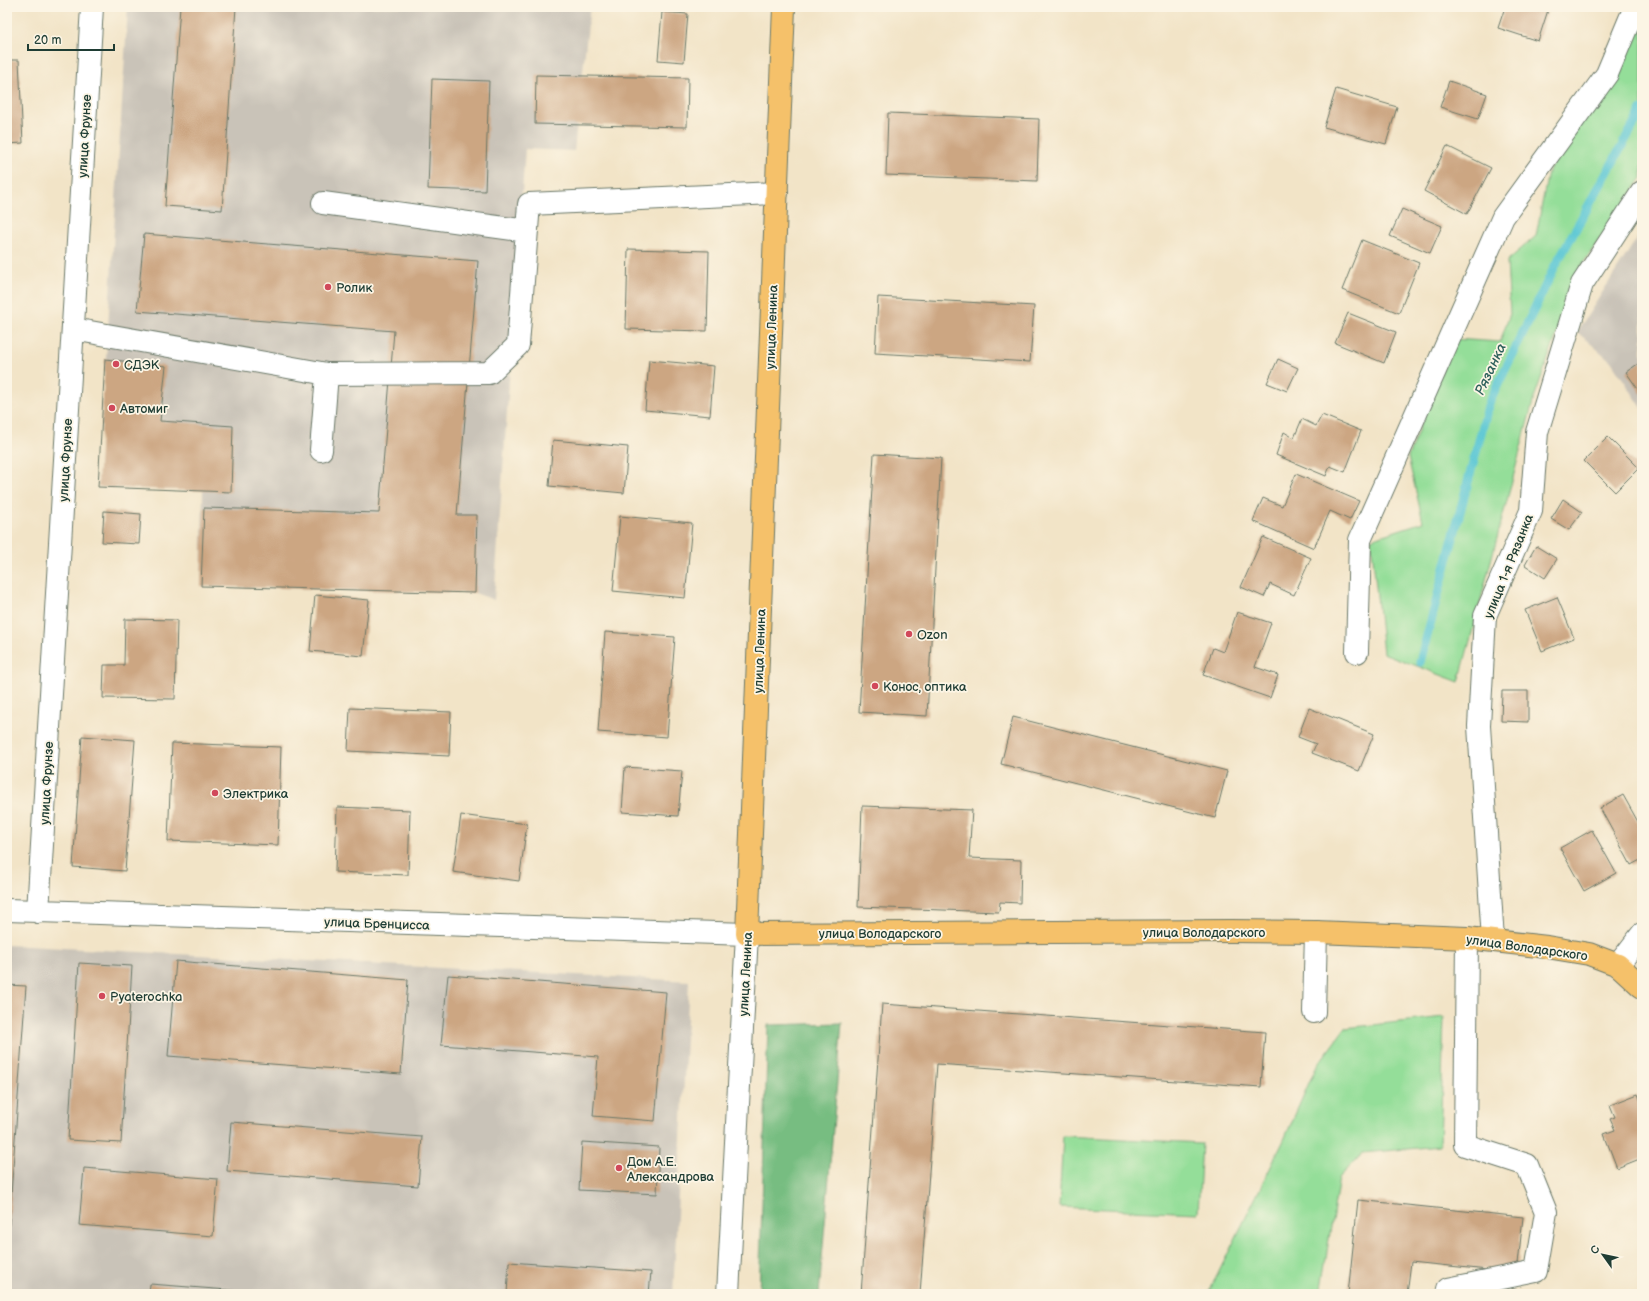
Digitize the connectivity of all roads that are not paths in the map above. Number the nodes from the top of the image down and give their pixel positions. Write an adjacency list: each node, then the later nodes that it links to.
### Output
1 (92, 7): 8 (street, улица Фрунзе)
2 (784, 7): 5 (main road, улица Ленина)
3 (1635, 7): 11 (street)
4 (1642, 192): 18 (street, улица 1-я Рязанка)
5 (777, 193): 7 (street); 15 (main road, улица Ленина)
6 (323, 203): 7 (street)
7 (527, 231): 9 (street)
8 (73, 329): 9 (street); 13 (street, улица Фрунзе)
9 (327, 374): 10 (street)
10 (321, 450)
11 (1357, 652)
12 (7, 910): 13 (street, улица Бренцисса)
13 (38, 912): 15 (street, улица Бренцисса)
14 (1316, 932): 15 (main road, улица Володарского); 17 (main road, улица Володарского); 21 (street)
15 (747, 934): 22 (street, улица Ленина)
16 (1642, 934): 19 (street)
17 (1467, 938): 18 (main road, улица Володарского); 23 (street)
18 (1493, 940): 19 (main road, улица Володарского)
19 (1618, 965): 20 (main road)
20 (1642, 987)
21 (1314, 1012)
22 (728, 1294)
23 (1447, 1294)

